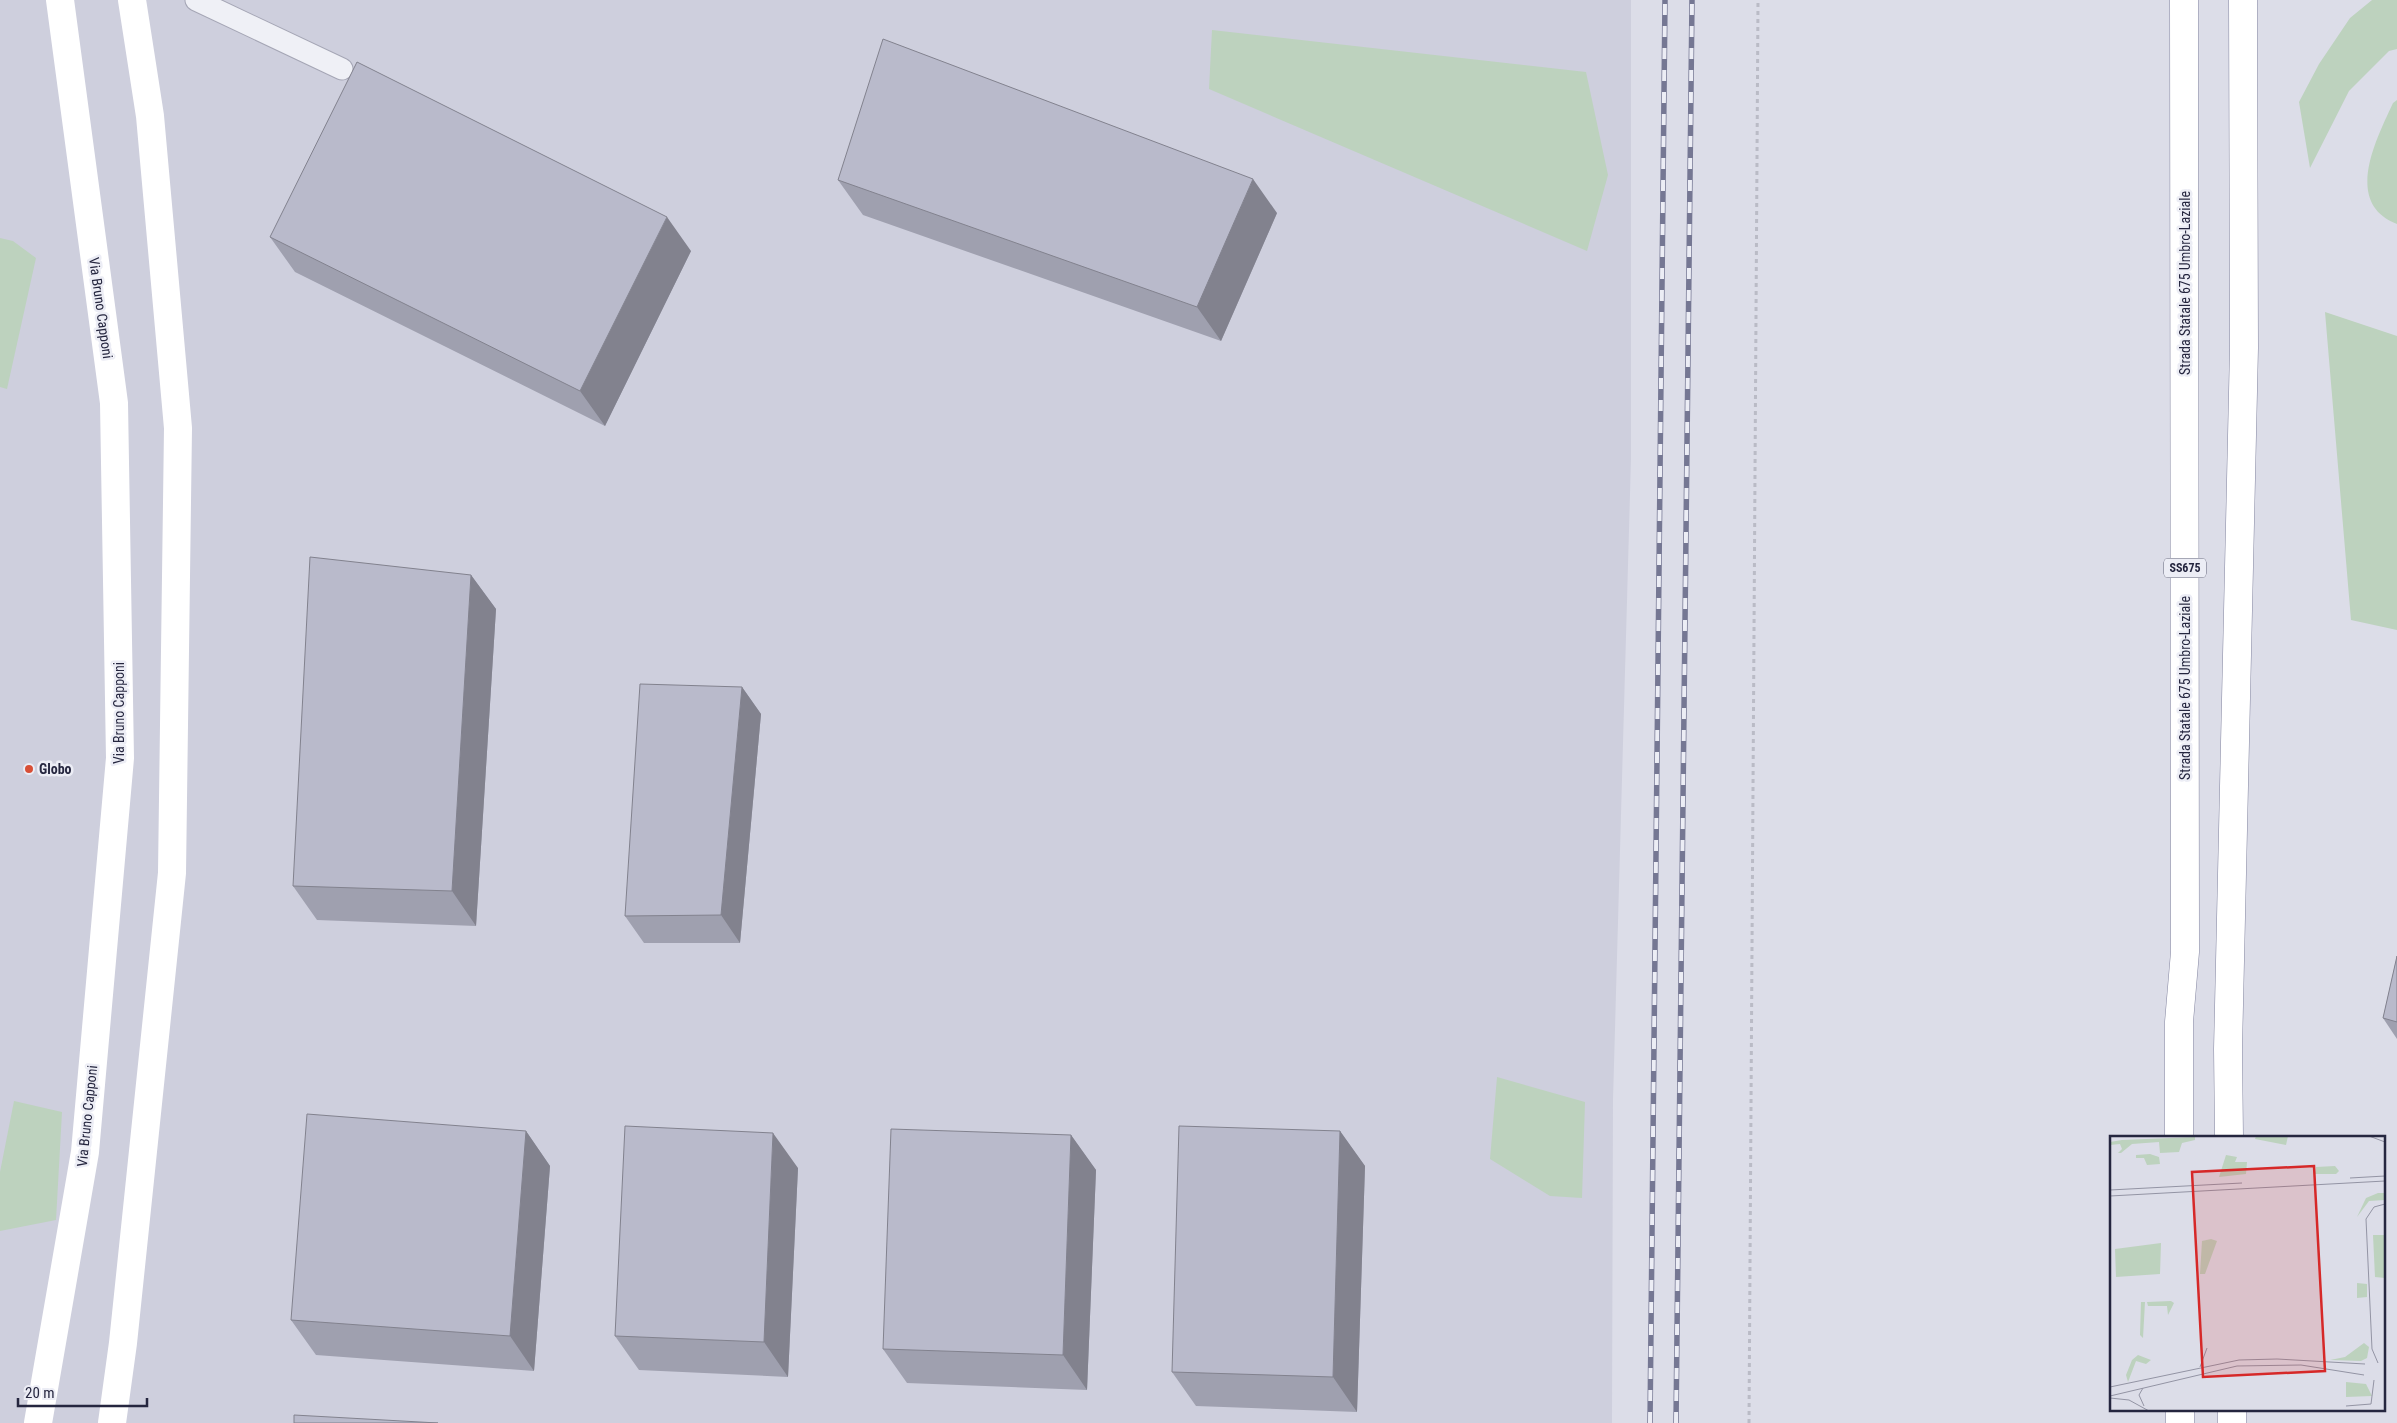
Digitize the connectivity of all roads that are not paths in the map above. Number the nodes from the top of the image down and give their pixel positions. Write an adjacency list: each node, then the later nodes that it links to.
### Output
1 (60, 0): 11 (main road, Via Bruno Capponi)
2 (132, 0): 12 (main road)
3 (196, 0): 6 (lane)
4 (2184, 0): 7 (main road, Strada Statale 675 Umbro-Laziale / SS675)
5 (2243, 0): 8 (main road)
6 (342, 69)
7 (2179, 1136)
8 (2229, 1136)
9 (2180, 1410): 13 (main road)
10 (2232, 1410): 14 (main road)
11 (38, 1423)
12 (112, 1423)
13 (2180, 1423)
14 (2232, 1423)

